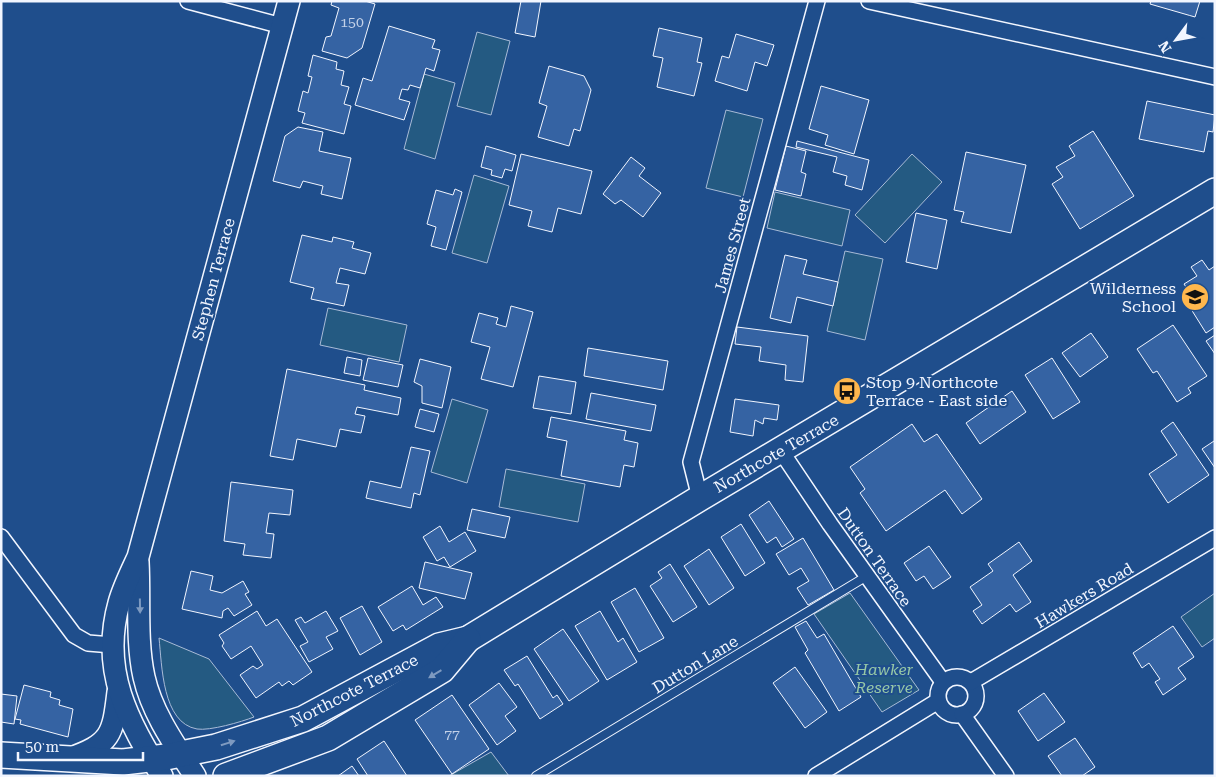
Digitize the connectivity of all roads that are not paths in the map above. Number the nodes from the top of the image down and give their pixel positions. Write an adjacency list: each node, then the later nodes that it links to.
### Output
1 (188, 1): 5 (street)
2 (289, 1): 5 (main road, Stephen Terrace)
3 (817, 1): 9 (street, James Street)
4 (869, 1): 6 (street)
5 (282, 26): 12 (main road, Stephen Terrace)
6 (1215, 77)
7 (1215, 192): 8 (highway, Northcote Terrace)
8 (781, 451): 9 (highway, Northcote Terrace); 13 (street, Dutton Terrace)
9 (700, 498): 14 (highway, Northcote Terrace)
10 (1, 538): 15 (street)
11 (1215, 538): 17 (street, Hawkers Road)
12 (138, 557): 15 (main road, Stephen Terrace); 22 (main road, Stephen Terrace, one-way to 22)
13 (867, 576): 16 (street, Dutton Terrace); 29 (lane, Dutton Lane)
14 (468, 639): 21 (highway, Northcote Terrace, one-way to 21); 22 (highway, Northcote Terrace, one-way to 14)
15 (112, 645): 18 (main road, Stephen Terrace)
16 (943, 682): 17 (street); 19 (street)
17 (971, 682): 20 (street)
18 (118, 690): 24 (main road); 25 (main road, Stephen Terrace)
19 (938, 701): 20 (street); 30 (street)
20 (962, 714): 31 (street)
21 (328, 738): 27 (highway, Northcote Terrace); 28 (highway)
22 (181, 755): 25 (highway, Northcote Terrace); 26 (main road, Stephen Terrace)
23 (1, 756): 24 (highway, Northcote Terrace)
24 (65, 760): 25 (highway, Northcote Terrace)
25 (157, 768)
26 (194, 776)
27 (226, 776)
28 (275, 776)
29 (536, 776)
30 (816, 776)
31 (1006, 776)

